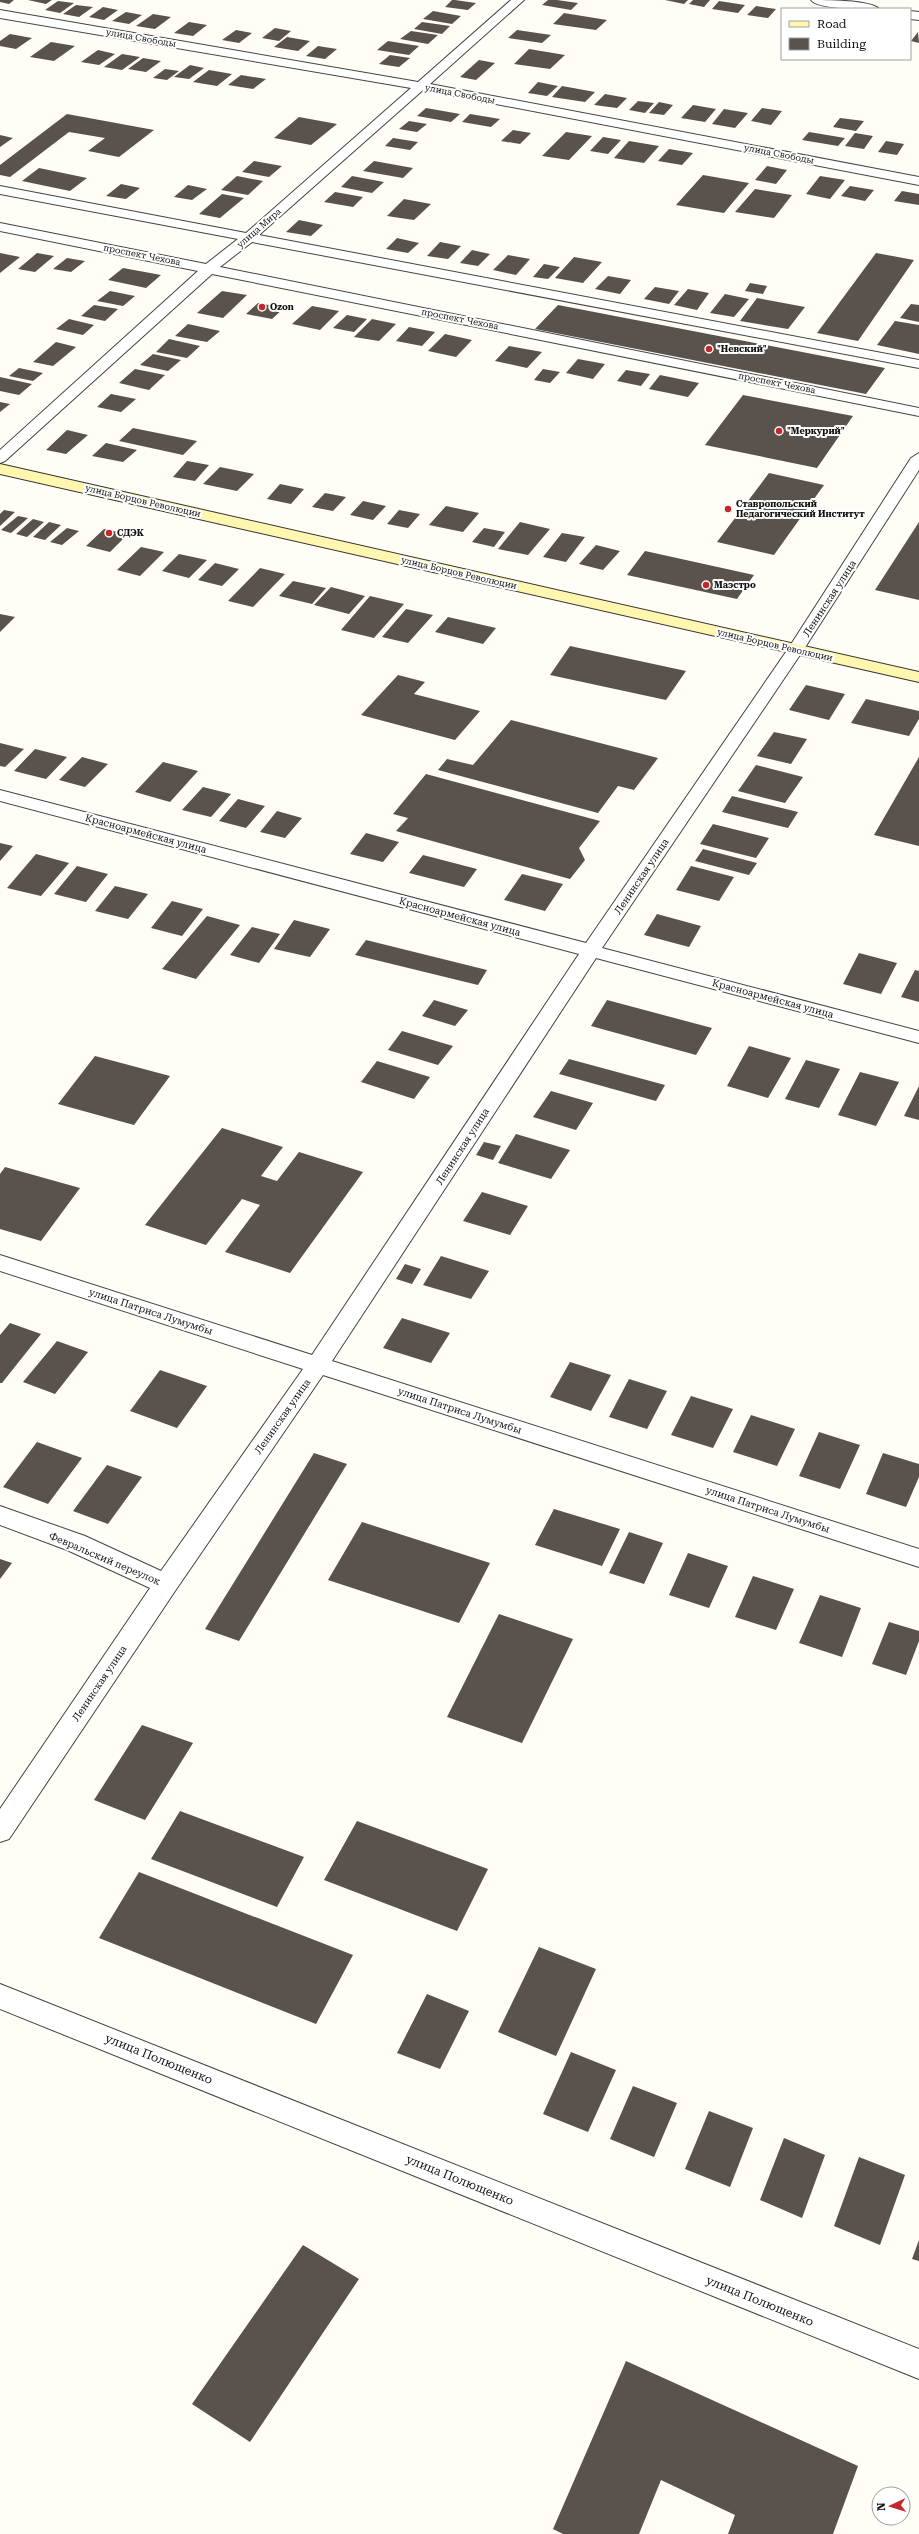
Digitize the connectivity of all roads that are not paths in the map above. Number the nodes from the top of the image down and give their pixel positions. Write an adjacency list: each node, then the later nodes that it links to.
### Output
1 (518, 0): 5 (street, улица Мира)
2 (816, 0): 3 (street)
3 (867, 8)
4 (0, 14): 5 (street, улица Свободы)
5 (421, 86): 6 (street, улица Свободы); 9 (street, улица Мира)
6 (919, 181)
7 (0, 190): 9 (street)
8 (0, 228): 10 (street, проспект Чехова)
9 (248, 238): 10 (street, улица Мира); 11 (street)
10 (210, 268): 12 (street, проспект Чехова); 13 (street, улица Мира)
11 (919, 364)
12 (919, 412)
13 (0, 458)
14 (919, 458): 16 (street, Ленинская улица)
15 (0, 469): 16 (main road, улица Борцов Революции)
16 (796, 649): 17 (main road, улица Борцов Революции); 19 (street, Ленинская улица)
17 (919, 677)
18 (0, 795): 19 (street, Красноармейская улица)
19 (591, 950): 20 (street, Красноармейская улица); 22 (street, Ленинская улица)
20 (919, 1037)
21 (0, 1263): 22 (street, улица Патриса Лумумбы)
22 (318, 1364): 24 (street, улица Патриса Лумумбы); 25 (street, Ленинская улица)
23 (0, 1515): 25 (street, Февральский переулок)
24 (919, 1558)
25 (166, 1584): 26 (street, Ленинская улица)
26 (0, 1831)
27 (0, 1996): 28 (street, улица Полющенко)
28 (919, 2364)

